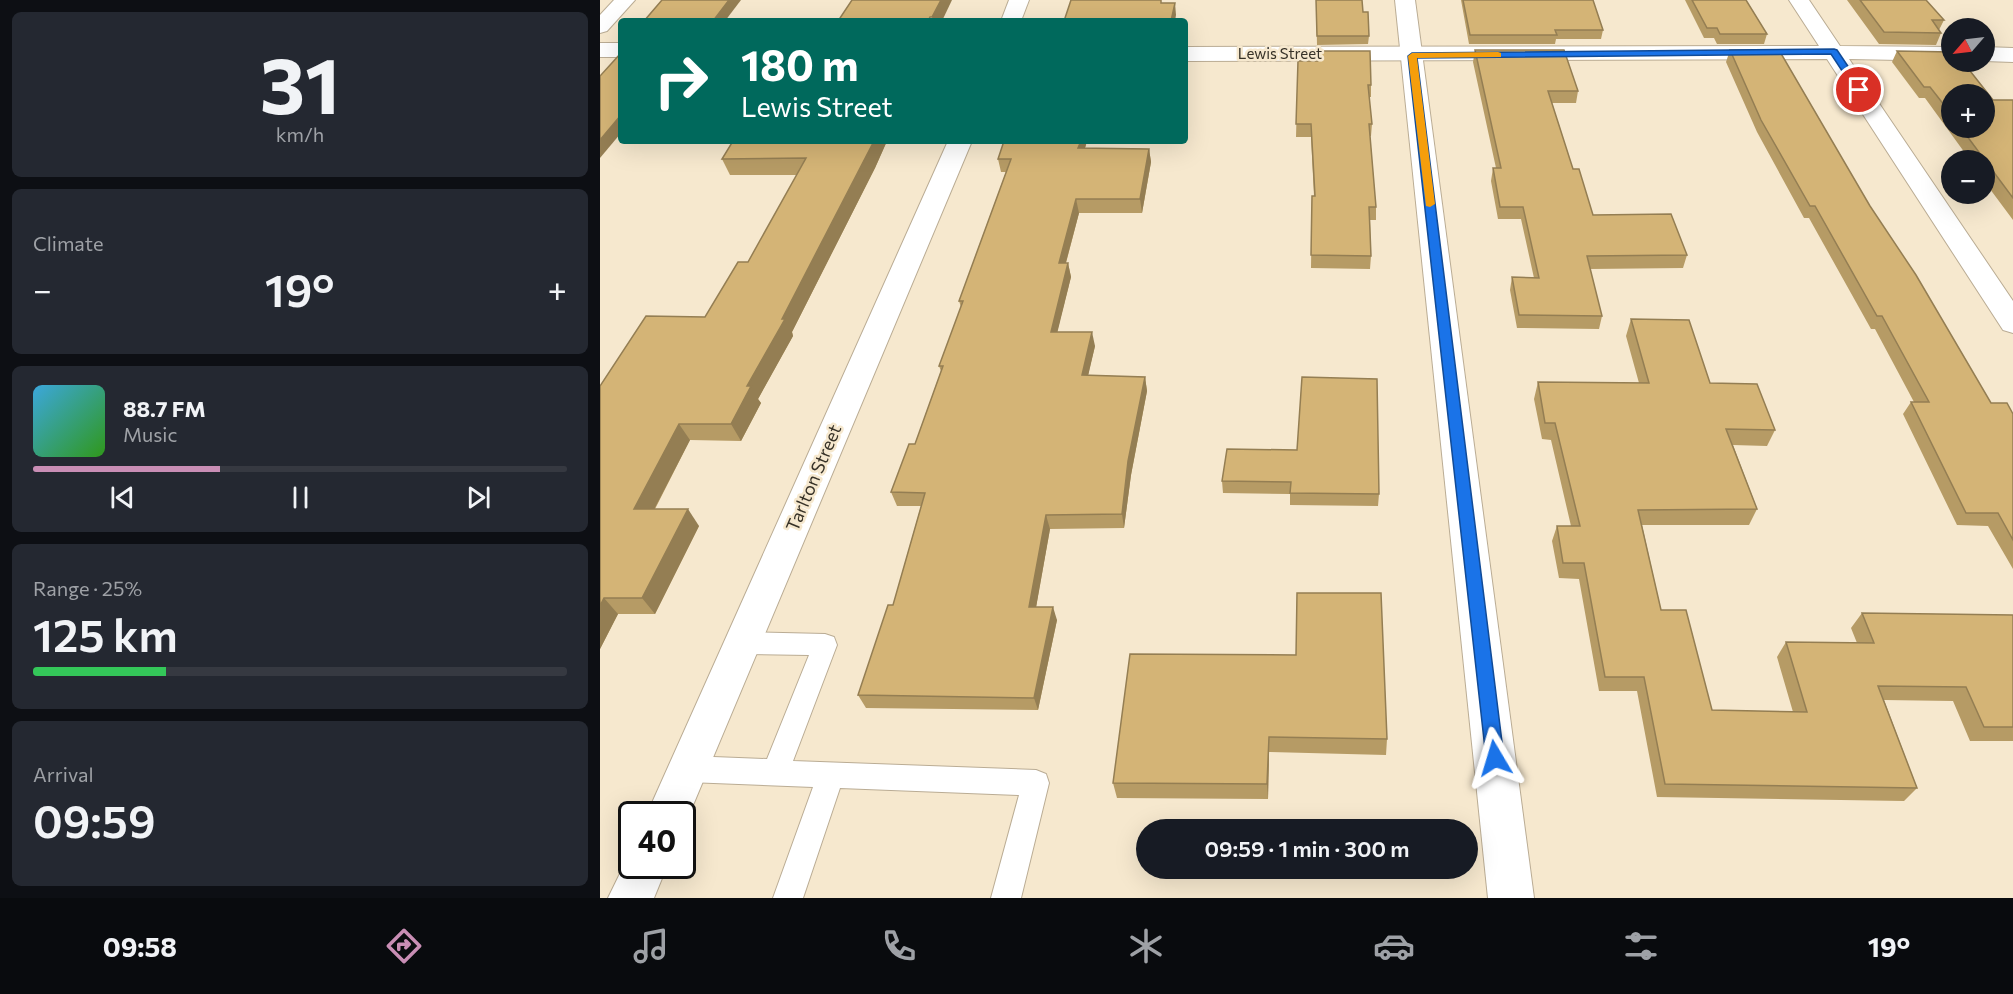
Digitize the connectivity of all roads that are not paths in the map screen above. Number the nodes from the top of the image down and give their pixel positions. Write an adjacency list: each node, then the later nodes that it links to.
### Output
1 (625, 0): 6 (street)
2 (1019, 0): 5 (street)
3 (1405, 0): 14 (street)
4 (1799, 0): 9 (street)
5 (1012, 18)
6 (600, 27)
7 (600, 50): 8 (street)
8 (618, 50)
9 (1834, 52): 11 (street, Lewis Street); 14 (street, Lewis Street); 16 (street)
10 (1188, 54): 14 (street, Lewis Street)
11 (1941, 54)
12 (1995, 54): 13 (street)
13 (2013, 55)
14 (1412, 56): 26 (street)
15 (959, 144): 17 (street, Tarlton Street)
16 (2013, 323)
17 (742, 643): 18 (street, Tarlton Street); 19 (lane)
18 (688, 769): 19 (lane); 21 (street, Tarlton Street)
19 (775, 773): 20 (lane)
20 (831, 775): 24 (lane); 25 (lane)
21 (674, 801)
22 (639, 879): 23 (street)
23 (631, 898)
24 (788, 898)
25 (1006, 898)
26 (1511, 898)

